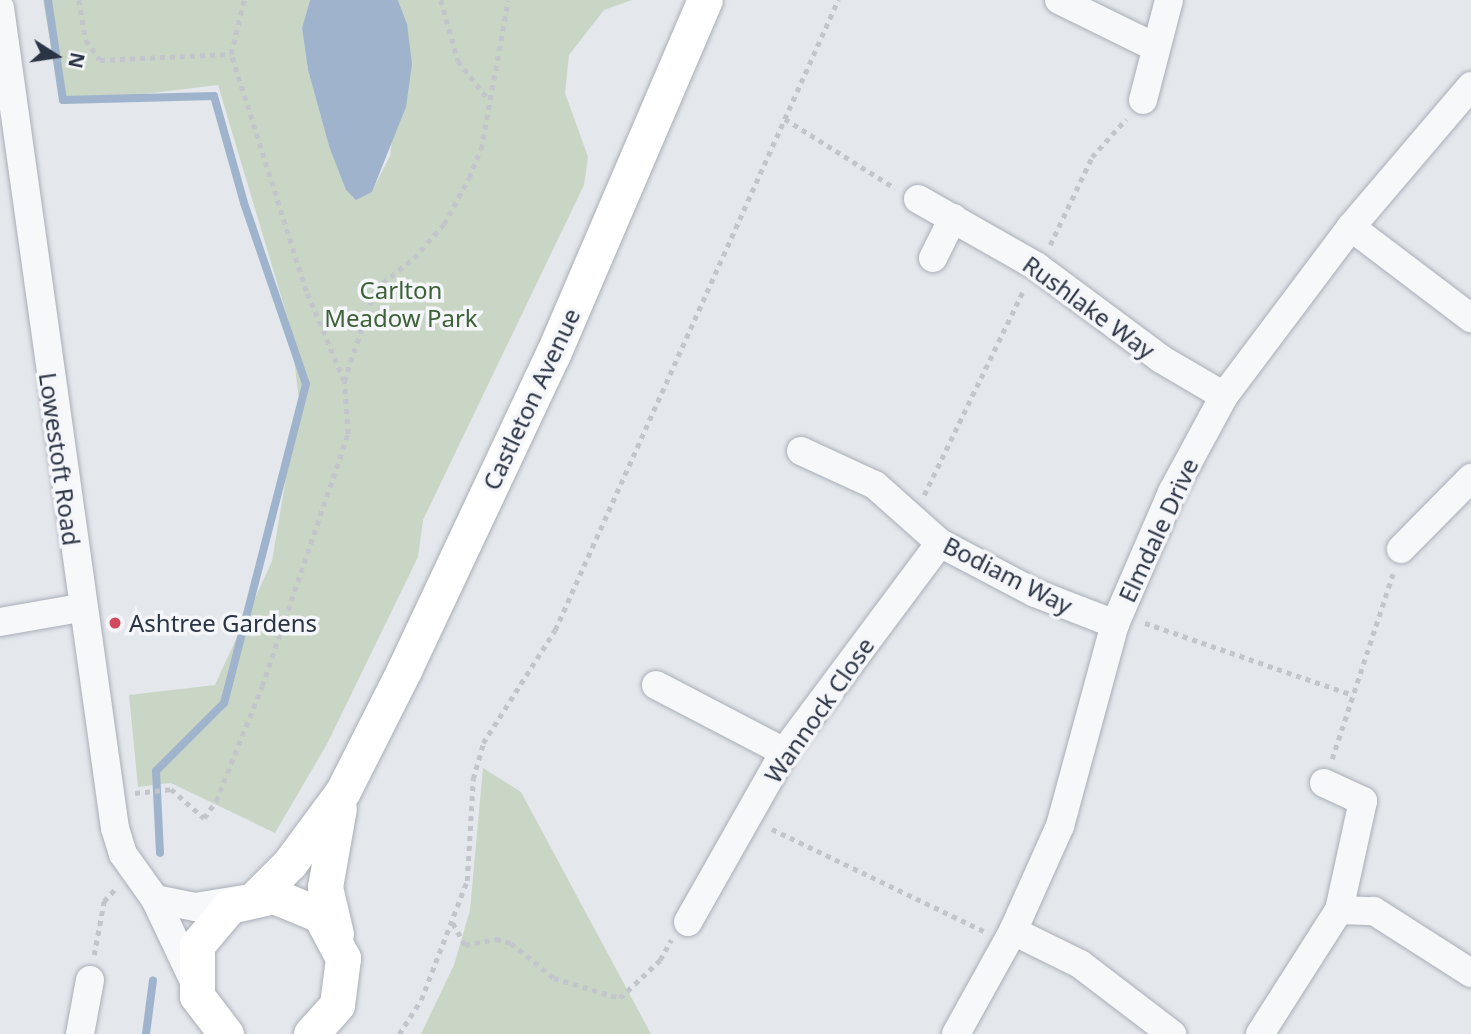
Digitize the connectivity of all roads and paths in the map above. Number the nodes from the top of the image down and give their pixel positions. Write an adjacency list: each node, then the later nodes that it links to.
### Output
1 (79, 0): 11 (path)
2 (244, 0): 11 (path)
3 (440, 0): 13 (path)
4 (508, 0): 13 (path)
5 (705, 0): 37 (main road, Castleton Avenue)
6 (838, 0): 15 (path)
7 (1059, 0): 10 (street)
8 (1169, 0): 10 (street)
9 (0, 8): 29 (street, Lowestoft Road)
10 (1155, 47): 14 (street)
11 (231, 54): 22 (path)
12 (1471, 86): 18 (street, Elmdale Drive)
13 (489, 100): 22 (path)
14 (1143, 100): 20 (path)
15 (785, 119): 16 (path); 44 (path)
16 (918, 199): 17 (street, Rushlake Way)
17 (953, 218): 19 (street); 20 (street, Rushlake Way)
18 (1351, 227): 21 (street); 23 (street, Elmdale Drive)
19 (933, 258)
20 (1036, 266): 23 (street, Rushlake Way); 26 (path)
21 (1471, 318)
22 (344, 381): 35 (path)
23 (1224, 396): 31 (street, Elmdale Drive)
24 (801, 451): 26 (street, Bodiam Way)
25 (1471, 478): 28 (street)
26 (911, 513): 27 (street, Bodiam Way)
27 (940, 543): 31 (street, Bodiam Way); 34 (street, Wannock Close)
28 (1401, 549): 33 (path)
29 (80, 608): 30 (street); 39 (street, Lowestoft Road)
30 (0, 622)
31 (1115, 624): 33 (path); 45 (street, Elmdale Drive)
32 (656, 685): 34 (street)
33 (1353, 695): 36 (path)
34 (784, 752): 38 (street, Wannock Close)
35 (129, 781)
36 (1324, 783): 42 (street)
37 (343, 791): 40 (main road, Castleton Avenue); 46 (main road, Castleton Avenue)
38 (748, 817): 43 (street, Wannock Close); 45 (path)
39 (133, 871): 41 (street, Lowestoft Road); 49 (path)
40 (251, 898): 41 (street); 46 (main road); 48 (main road, Castleton Avenue)
41 (155, 899): 48 (street, Lowestoft Road)
42 (1339, 910): 47 (street); 56 (street)
43 (688, 922): 44 (path)
44 (453, 923): 53 (path)
45 (1013, 931): 54 (street, Elmdale Drive); 55 (street)
46 (339, 943): 52 (main road, Castleton Avenue)
47 (1471, 973)
48 (193, 979): 50 (main road)
49 (90, 980): 51 (street)
50 (214, 1027)
51 (80, 1034)
52 (311, 1034)
53 (399, 1034)
54 (956, 1034)
55 (1172, 1034)
56 (1260, 1034)

